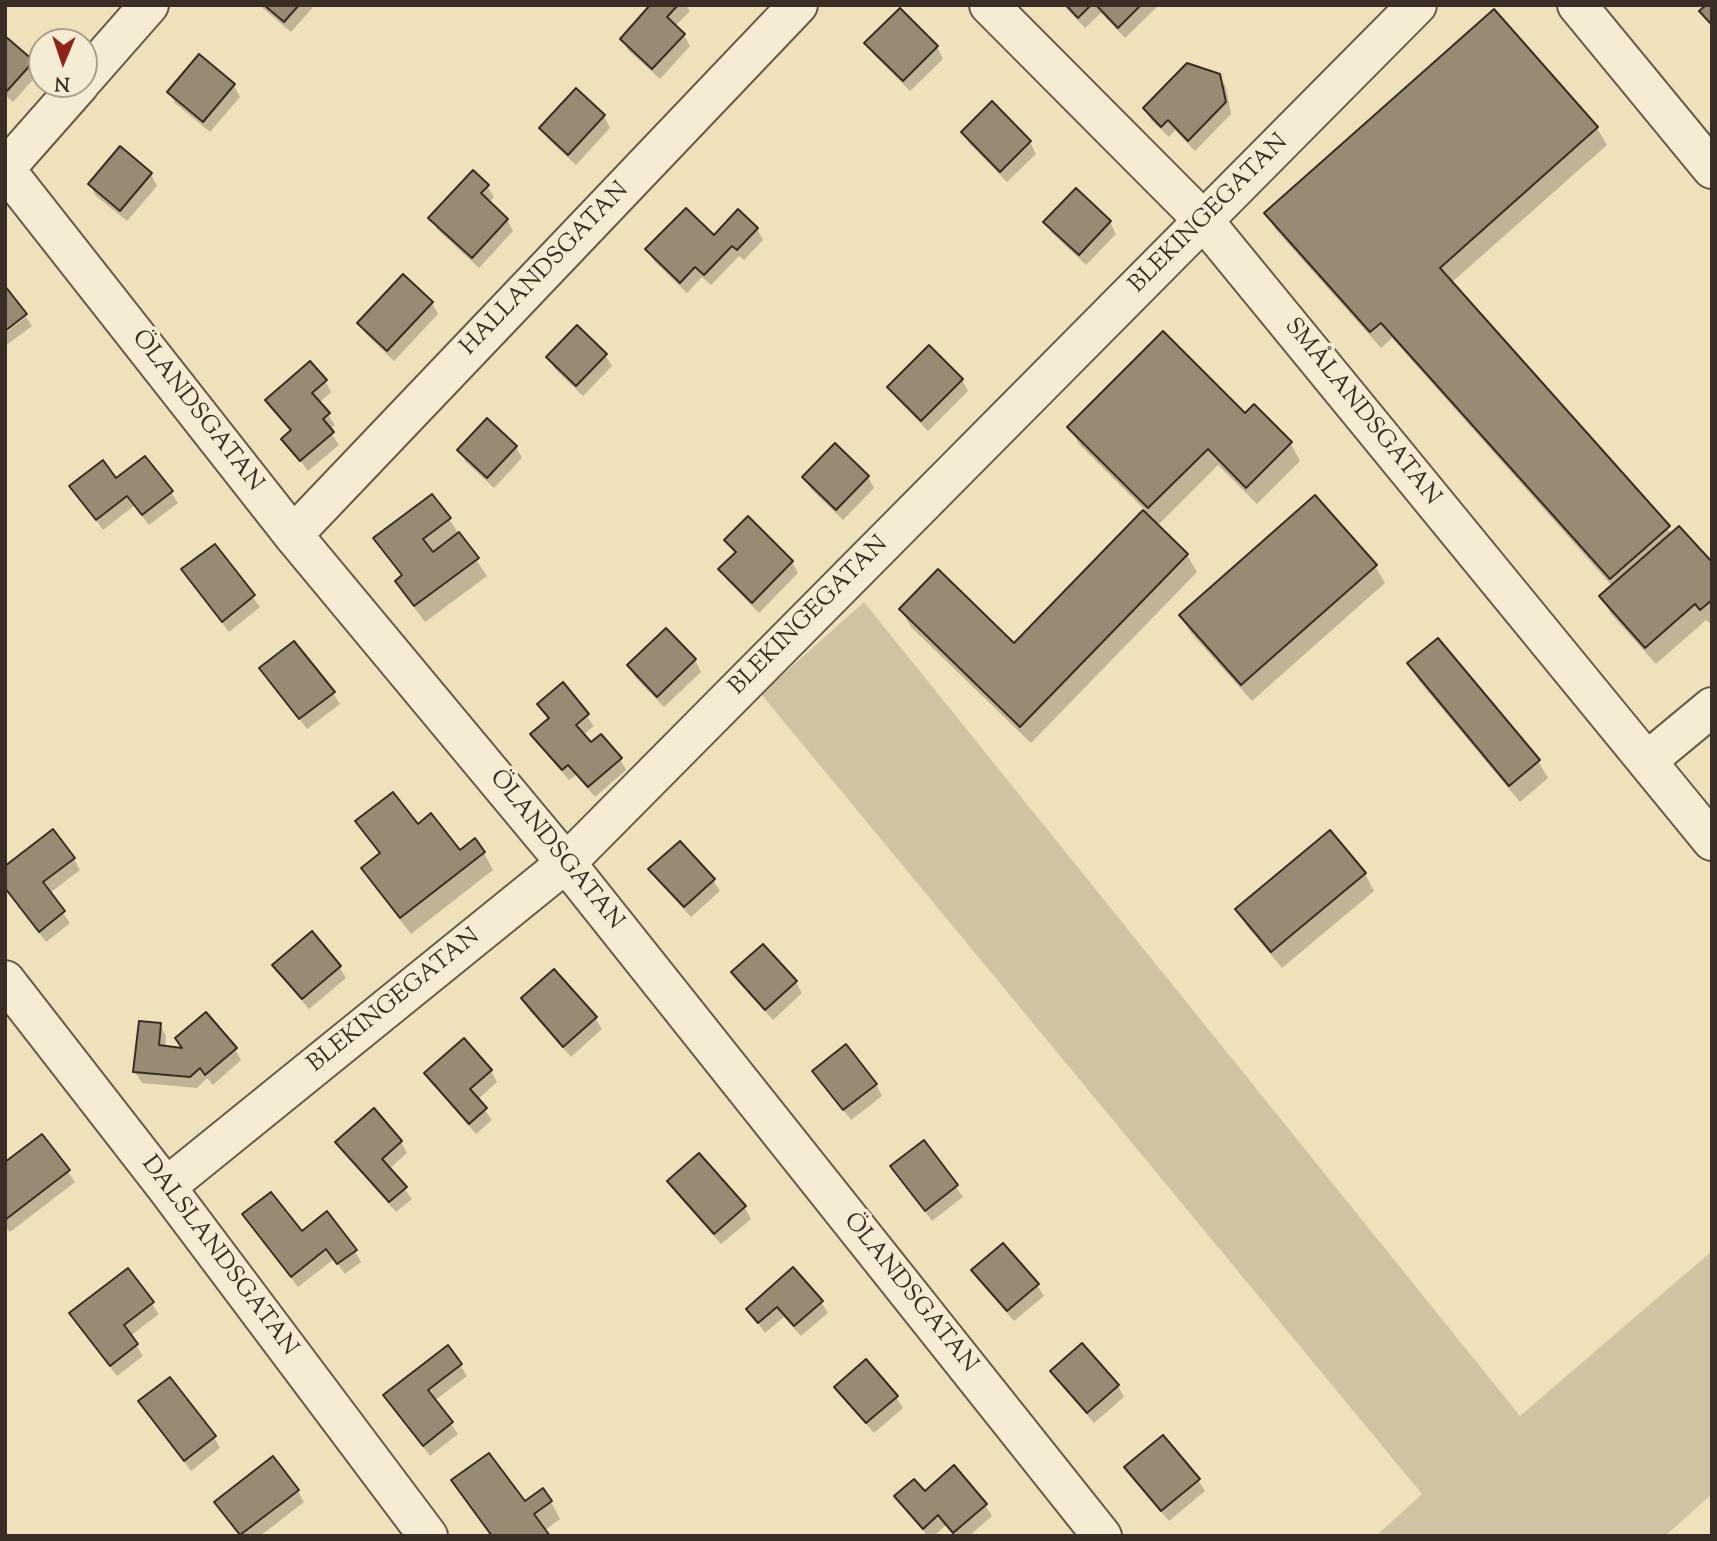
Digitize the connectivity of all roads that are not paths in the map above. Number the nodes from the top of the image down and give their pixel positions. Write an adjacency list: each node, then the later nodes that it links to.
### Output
1 (149, 5): 6 (street)
2 (798, 5): 11 (street, HALLANDSGATAN)
3 (989, 5): 10 (street, SMÅLANDSGATAN)
4 (1417, 5): 10 (street, BLEKINGEGATAN)
5 (1577, 5): 9 (street)
6 (98, 63)
7 (68, 98): 8 (street)
8 (5, 169): 11 (street, ÖLANDSGATAN)
9 (1712, 169)
10 (1204, 221): 13 (street, SMÅLANDSGATAN); 15 (street, BLEKINGEGATAN)
11 (293, 535): 15 (street, ÖLANDSGATAN)
12 (1712, 707): 13 (street)
13 (1647, 761): 14 (street, SMÅLANDSGATAN)
14 (1712, 841)
15 (566, 863): 17 (street, BLEKINGEGATAN); 19 (street, ÖLANDSGATAN)
16 (5, 979): 17 (street, DALSLANDSGATAN)
17 (166, 1187): 18 (street, DALSLANDSGATAN)
18 (428, 1536)
19 (1102, 1536)

